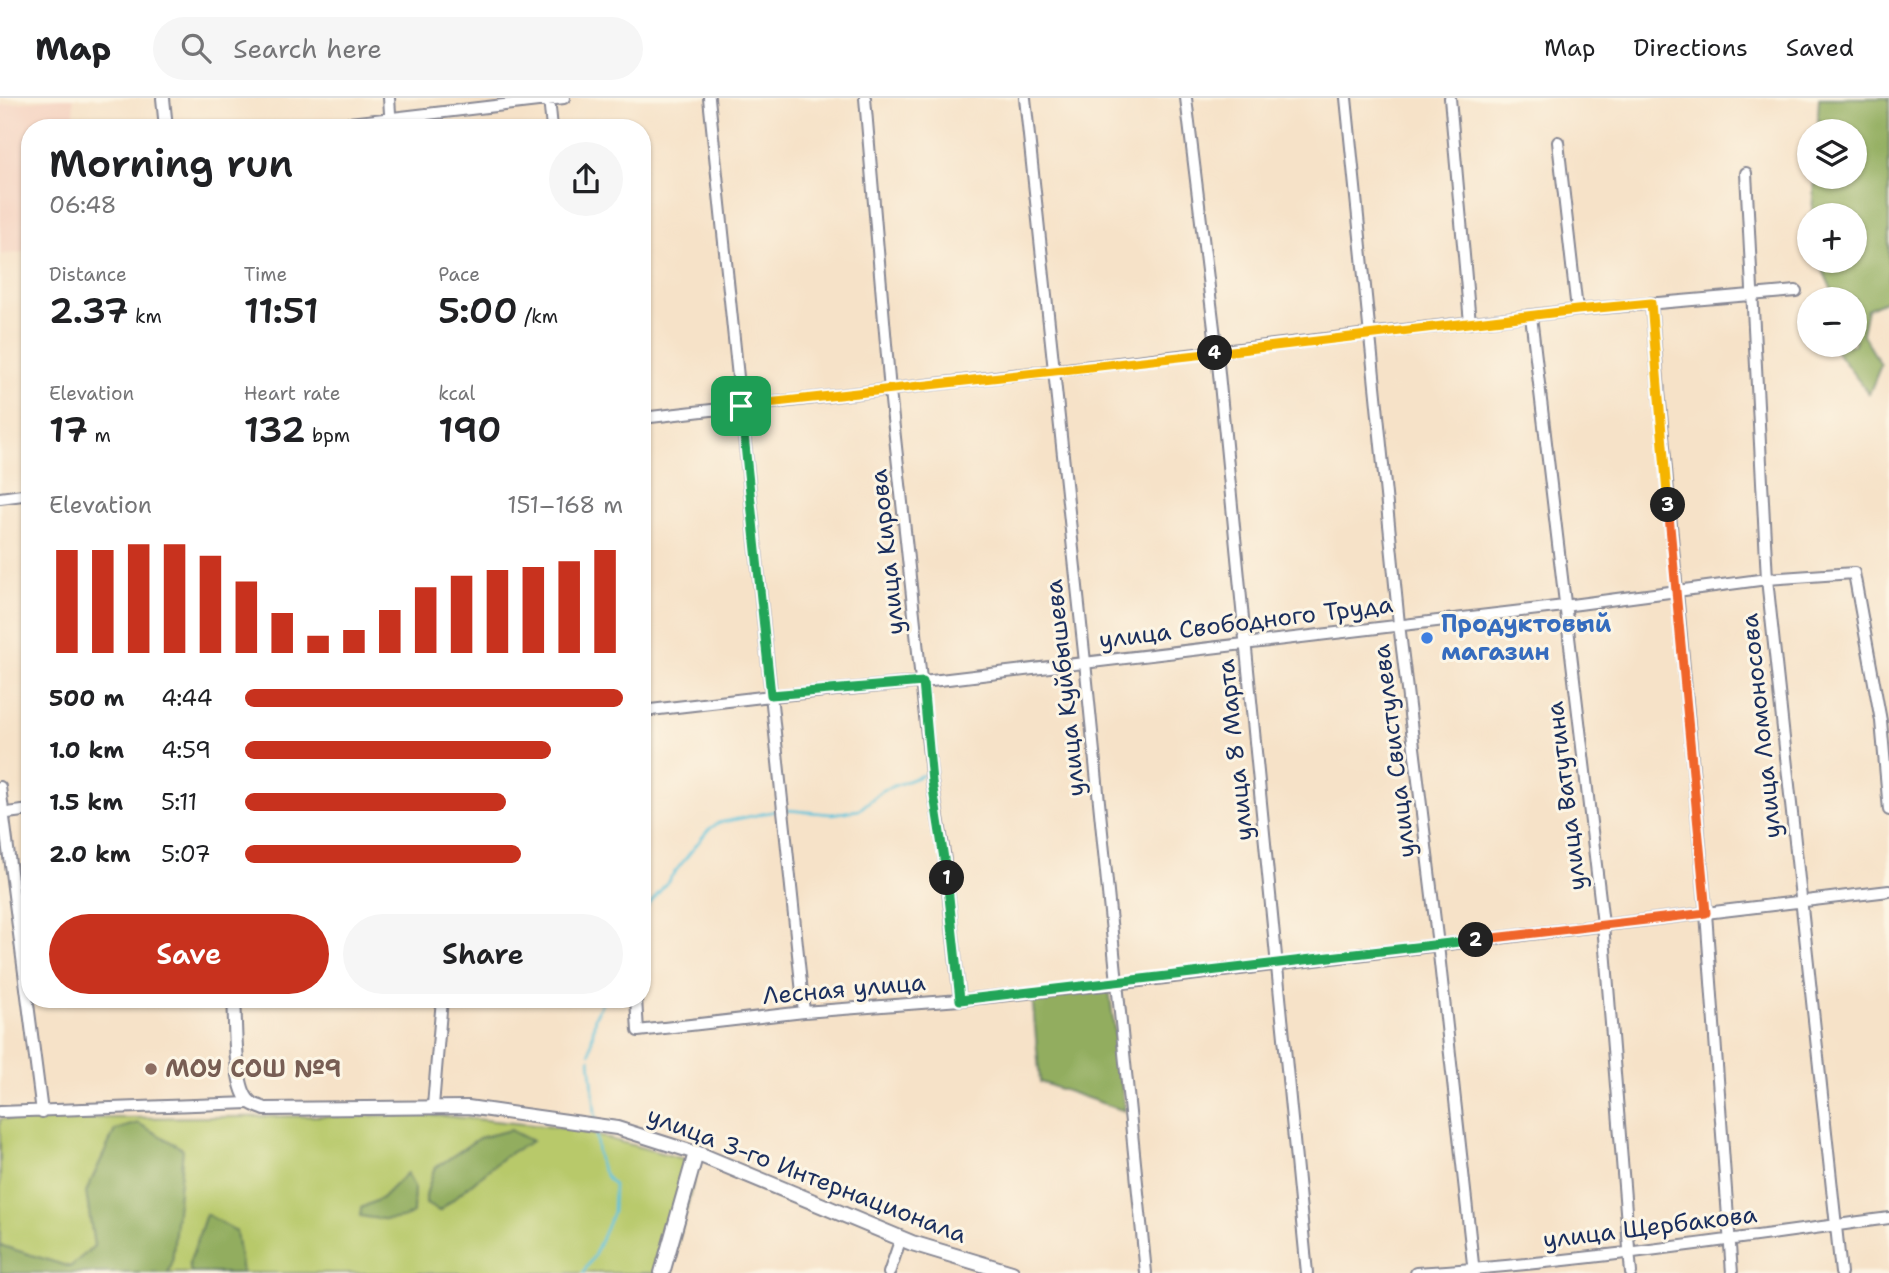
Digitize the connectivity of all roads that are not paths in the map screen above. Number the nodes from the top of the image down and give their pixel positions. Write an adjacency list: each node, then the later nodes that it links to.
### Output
1 (163, 98): 11 (street)
2 (389, 98): 12 (street)
3 (564, 98): 10 (street)
4 (709, 98): 27 (street)
5 (865, 98): 26 (street, улица Кирова)
6 (1025, 98): 25 (street, улица Куйбышева)
7 (1186, 98): 24 (street, улица 8 Марта)
8 (1346, 98): 23 (street, улица Свистулева)
9 (1450, 98): 22 (street)
10 (549, 99): 13 (street); 14 (street)
11 (165, 119)
12 (391, 119)
13 (417, 119)
14 (551, 119)
15 (1558, 142): 20 (street)
16 (1746, 173): 18 (street, улица Ломоносова)
17 (1796, 291): 18 (street)
18 (1751, 295): 19 (street); 31 (street, улица Ломоносова)
19 (1651, 303): 20 (street); 32 (street)
20 (1577, 310): 21 (street)
21 (1531, 316): 22 (street); 33 (street, улица Ватутина)
22 (1470, 323): 23 (street)
23 (1370, 335): 24 (street); 34 (street, улица Свистулева)
24 (1217, 353): 25 (street); 35 (street, улица 8 Марта)
25 (1052, 372): 26 (street); 36 (street, улица Куйбышева)
26 (890, 391): 27 (street); 37 (street, улица Кирова)
27 (741, 406): 28 (street); 38 (street)
28 (651, 417)
29 (21, 495): 30 (street)
30 (0, 498)
31 (1766, 579): 32 (street, улица Свободного Труда); 41 (street, улица Свободного Труда); 45 (street, улица Ломоносова)
32 (1675, 591): 33 (street, улица Свободного Труда); 46 (street)
33 (1564, 606): 34 (street, улица Свободного Труда); 47 (street, улица Ватутина)
34 (1399, 624): 35 (street, улица Свободного Труда); 48 (street, улица Свистулева)
35 (1245, 643): 36 (street, улица Свободного Труда); 50 (street, улица 8 Марта)
36 (1085, 662): 37 (street, улица Свободного Труда); 51 (street, улица Куйбышева)
37 (923, 682): 38 (street, улица Свободного Труда); 52 (street, улица Кирова)
38 (771, 695): 39 (street, улица Свободного Труда); 57 (street)
39 (651, 710)
40 (0, 787): 43 (street)
41 (1889, 810)
42 (21, 811): 43 (street)
43 (2, 814): 49 (street)
44 (1889, 891): 45 (street, Лесная улица)
45 (1801, 901): 46 (street, Лесная улица); 64 (street, улица Ломоносова)
46 (1706, 913): 47 (street, Лесная улица); 66 (street)
47 (1603, 924): 48 (street, Лесная улица); 67 (street, улица Ватутина)
48 (1438, 944): 50 (street, Лесная улица); 68 (street, улица Свистулева)
49 (21, 956)
50 (1278, 964): 51 (street, Лесная улица); 73 (street, улица 8 Марта)
51 (1115, 984): 52 (street, Лесная улица); 72 (street, улица Куйбышева)
52 (960, 1000): 57 (street, Лесная улица)
53 (28, 1008): 61 (street)
54 (235, 1008): 58 (street)
55 (441, 1008): 59 (street)
56 (637, 1008): 57 (street, Лесная улица)
57 (804, 1012)
58 (250, 1102): 59 (street, улица 3-го Интернационала); 61 (street, улица 3-го Интернационала)
59 (433, 1106): 62 (street, улица 3-го Интернационала)
60 (0, 1112): 61 (street, улица 3-го Интернационала)
61 (42, 1112)
62 (696, 1153): 65 (main road, улица 3-го Интернационала); 69 (main road)
63 (1889, 1218): 64 (street, улица Щербакова)
64 (1836, 1225): 66 (street, улица Щербакова); 77 (street, улица Ломоносова)
65 (901, 1238): 70 (street); 71 (main road, улица 3-го Интернационала)
66 (1729, 1239): 67 (street, улица Щербакова); 76 (street)
67 (1629, 1253): 68 (street, улица Щербакова); 75 (street, улица Ватутина)
68 (1474, 1271): 74 (street, улица Щербакова)
69 (662, 1273)
70 (889, 1273)
71 (1012, 1273)
72 (1146, 1273)
73 (1307, 1273)
74 (1416, 1273)
75 (1631, 1273)
76 (1732, 1273)
77 (1841, 1273)

